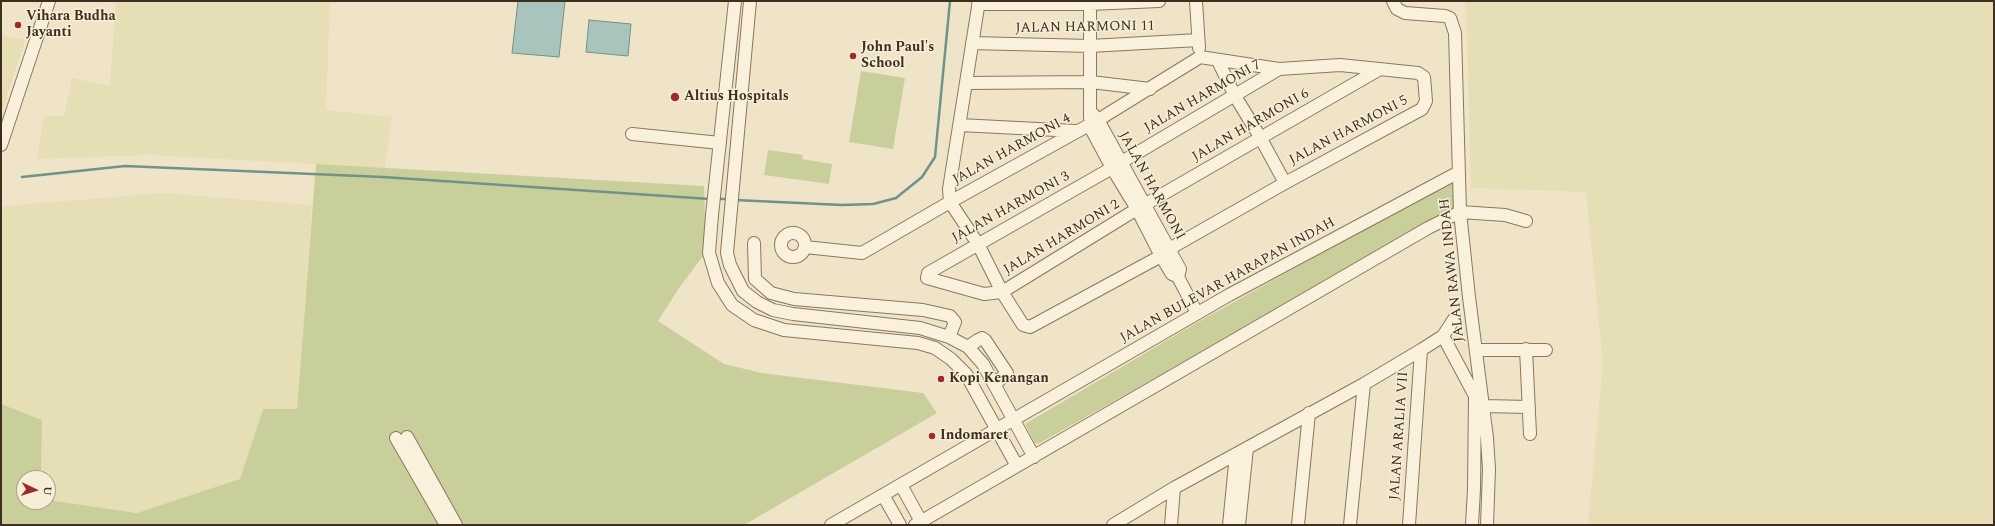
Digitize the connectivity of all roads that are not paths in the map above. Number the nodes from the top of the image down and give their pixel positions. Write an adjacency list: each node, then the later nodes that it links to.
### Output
1 (49, 1): 28 (street)
2 (735, 1): 18 (street)
3 (750, 1): 19 (street)
4 (1159, 1): 8 (street)
5 (1196, 1): 9 (street)
6 (1393, 1): 30 (street, JALAN RAWA INDAH)
7 (978, 3): 8 (street); 10 (street)
8 (1090, 3): 11 (street)
9 (1198, 40): 11 (street, JALAN HARMONI 11); 12 (street)
10 (972, 43): 11 (street, JALAN HARMONI 11); 17 (street)
11 (1090, 46): 16 (street)
12 (1200, 57): 13 (street, JALAN HARMONI 5); 20 (street, JALAN HARMONI 4)
13 (1218, 61): 14 (street, JALAN HARMONI 5); 21 (street)
14 (1279, 69): 15 (street, JALAN HARMONI 5); 21 (street, JALAN HARMONI 7)
15 (1380, 69): 26 (street, JALAN HARMONI 6); 31 (street, JALAN HARMONI 5)
16 (1091, 82): 17 (street); 20 (street); 22 (street, JALAN HARMONI)
17 (966, 83): 23 (street)
18 (726, 89): 19 (street); 27 (street)
19 (742, 90): 41 (street)
20 (1150, 90): 22 (street, JALAN HARMONI 4)
21 (1235, 96): 26 (street); 29 (street, JALAN HARMONI 7)
22 (1094, 123): 24 (street, JALAN HARMONI 4); 29 (street, JALAN HARMONI)
23 (960, 125): 24 (street); 32 (street)
24 (1076, 132): 32 (street, JALAN HARMONI 4)
25 (632, 134): 27 (street)
26 (1260, 137): 31 (street); 33 (street, JALAN HARMONI 6)
27 (720, 143): 62 (street)
28 (1, 145)
29 (1116, 166): 33 (street, JALAN HARMONI); 37 (street, JALAN HARMONI 3)
30 (1459, 172): 34 (street, JALAN RAWA INDAH); 45 (street, JALAN BULEVAR HARAPAN INDAH)
31 (1285, 182): 39 (street, JALAN HARMONI 5)
32 (950, 202): 37 (street); 38 (street, JALAN HARMONI 4)
33 (1141, 207): 39 (street, JALAN HARMONI); 42 (street, JALAN HARMONI 2)
34 (1460, 212): 35 (street); 54 (street, JALAN RAWA INDAH); 65 (street)
35 (1526, 221)
36 (754, 243): 40 (street)
37 (978, 244): 42 (street); 42 (street, JALAN HARMONI 3)
38 (805, 247)
39 (1165, 253): 42 (street, JALAN HARMONI 5); 45 (street, JALAN HARMONI)
40 (756, 282): 41 (street); 43 (street)
41 (743, 291): 46 (street)
42 (1002, 292)
43 (794, 299): 44 (street); 46 (street)
44 (923, 310): 48 (street); 50 (street)
45 (1197, 313): 61 (street, JALAN BULEVAR HARAPAN INDAH)
46 (793, 314): 48 (street)
47 (1454, 319): 49 (street)
48 (920, 328): 50 (street)
49 (1443, 336): 53 (street); 82 (street)
50 (949, 337): 51 (street)
51 (968, 348): 56 (street); 56 (street)
52 (1526, 348): 54 (street); 55 (street); 59 (street)
53 (1421, 350): 57 (street); 81 (street, JALAN ARALIA VII)
54 (1476, 350): 58 (street, JALAN RAWA INDAH)
55 (1546, 350)
56 (995, 384): 61 (street)
57 (1364, 384): 60 (street); 80 (street)
58 (1483, 406): 59 (street); 83 (street, JALAN RAWA INDAH)
59 (1529, 407): 63 (street)
60 (1309, 413): 64 (street); 79 (street)
61 (1013, 420): 62 (street, JALAN BULEVAR HARAPAN INDAH); 65 (street)
62 (997, 428): 66 (street); 67 (street, JALAN BULEVAR HARAPAN INDAH)
63 (1530, 434)
64 (1241, 451): 68 (street); 77 (street); 78 (street)
65 (1034, 457): 66 (street)
66 (1018, 466): 70 (street)
67 (901, 485): 69 (street, JALAN BULEVAR HARAPAN INDAH); 70 (street)
68 (1174, 488): 75 (street); 76 (street)
69 (883, 495): 73 (street, JALAN BULEVAR HARAPAN INDAH); 74 (street)
70 (920, 524)
71 (446, 525): 72 (street)
72 (456, 525)
73 (831, 525)
74 (900, 525)
75 (1113, 525)
76 (1170, 525)
77 (1229, 525)
78 (1240, 525)
79 (1298, 525)
80 (1350, 525)
81 (1409, 525)
82 (1472, 525)
83 (1487, 525)

